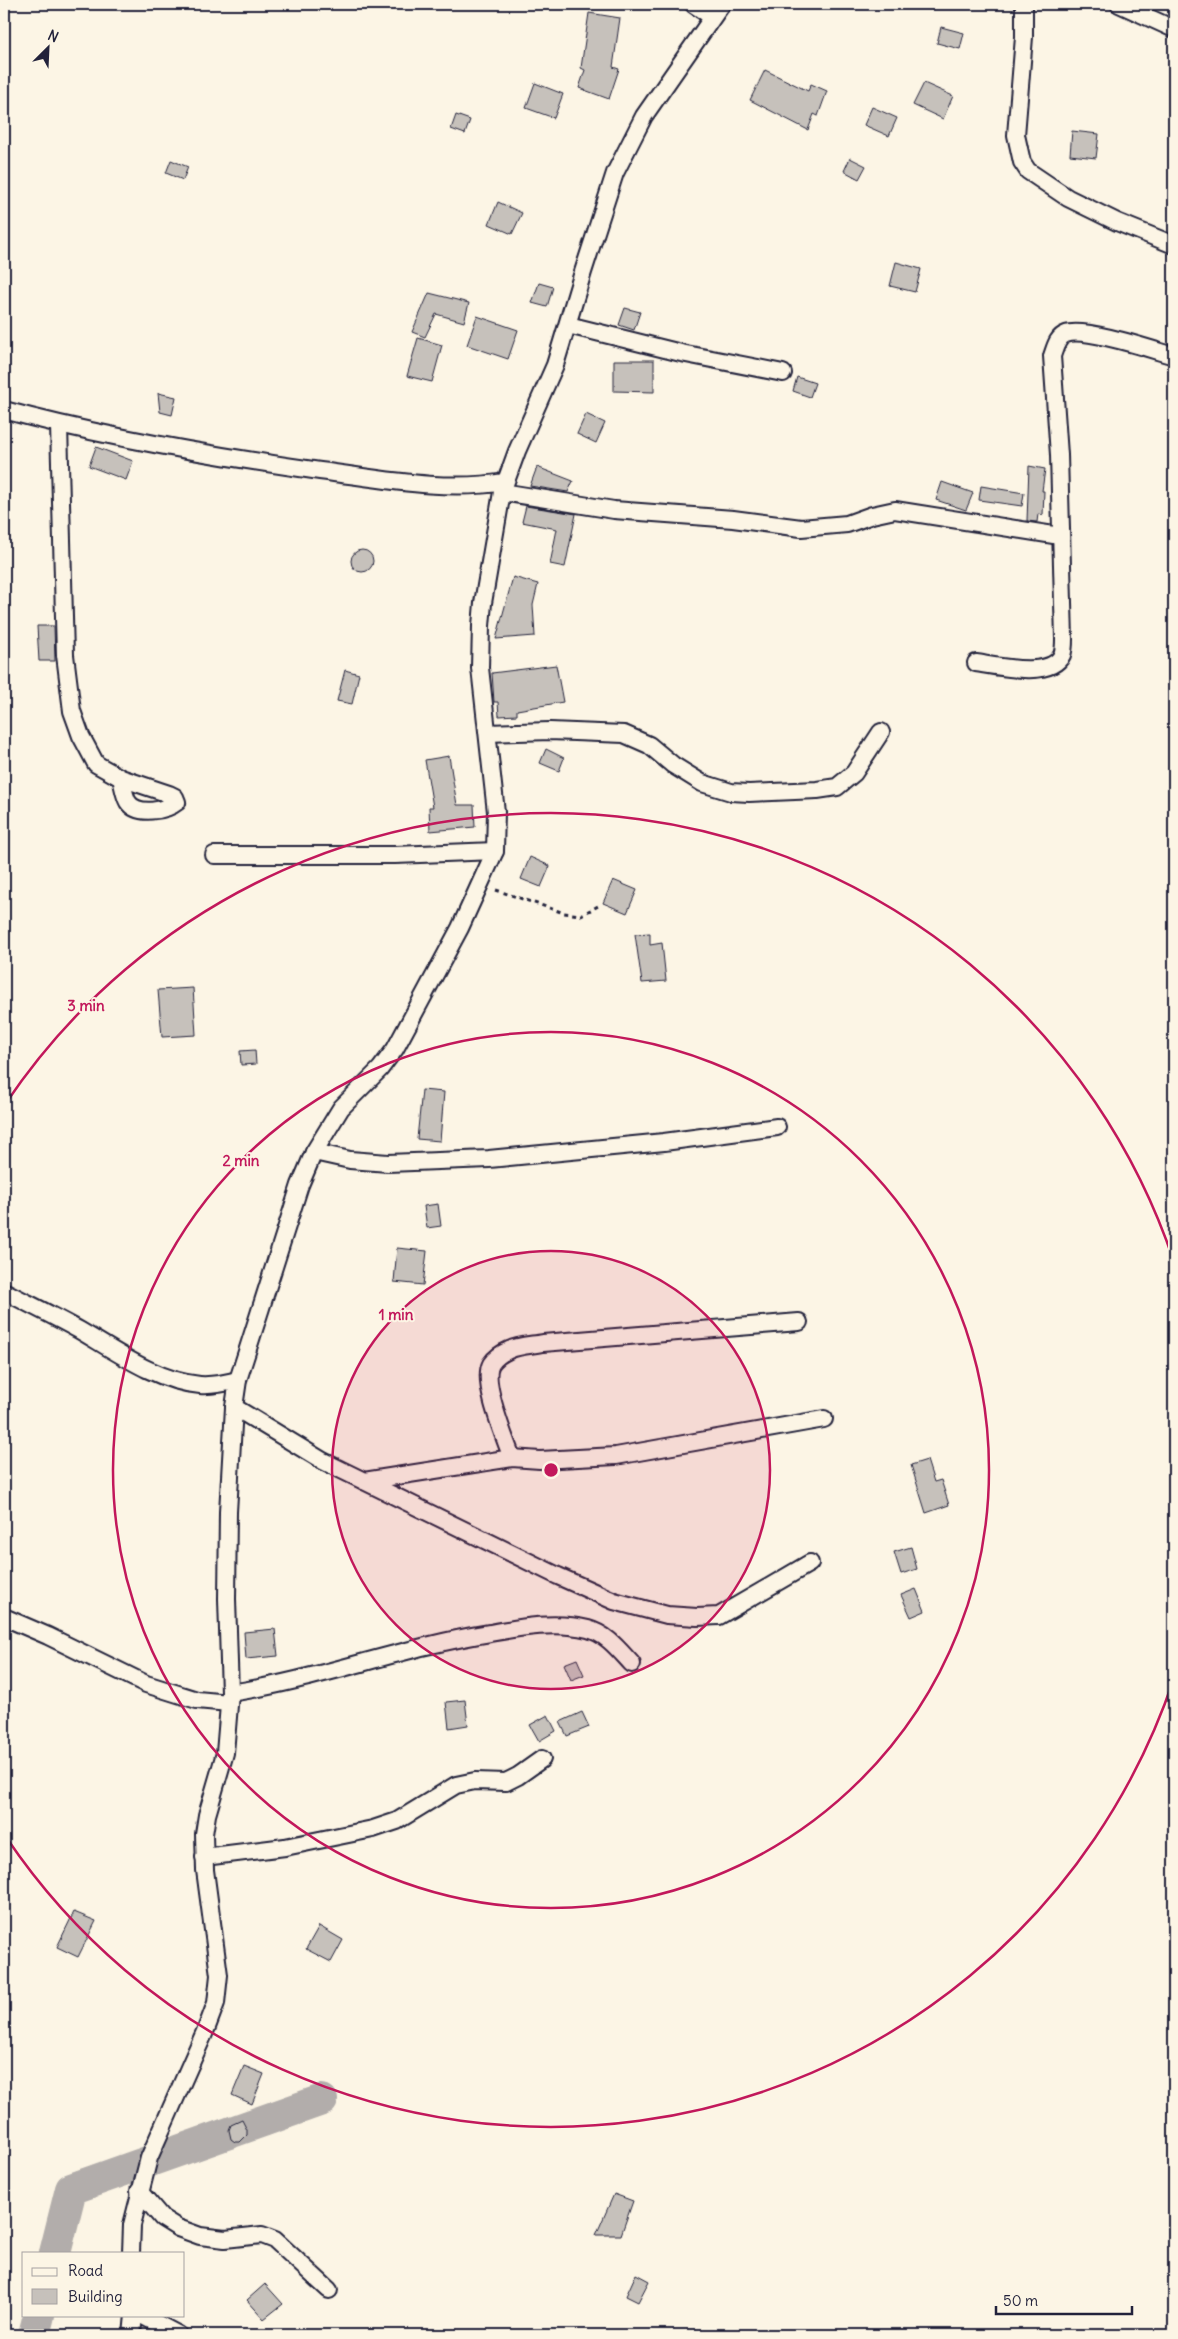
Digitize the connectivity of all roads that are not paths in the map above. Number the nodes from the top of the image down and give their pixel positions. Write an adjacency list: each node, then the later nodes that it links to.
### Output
1 (693, 4): 5 (street)
2 (722, 4): 5 (street)
3 (1024, 4): 7 (street)
4 (1119, 4): 6 (street)
5 (712, 17): 8 (street)
6 (1174, 29)
7 (1174, 245)
8 (568, 325): 10 (street); 13 (street)
9 (1174, 356): 14 (street)
10 (783, 373)
11 (4, 410): 12 (street)
12 (59, 425): 13 (street); 18 (street)
13 (504, 487): 14 (street); 17 (street)
14 (1060, 536): 15 (street)
15 (976, 663)
16 (881, 732): 17 (street)
17 (488, 733): 19 (street)
18 (121, 778)
19 (495, 851): 20 (street); 22 (street)
20 (214, 855)
21 (777, 1127): 22 (street)
22 (314, 1152): 25 (street)
23 (4, 1291): 25 (street)
24 (799, 1322): 28 (street)
25 (238, 1380): 26 (street)
26 (234, 1407): 29 (street); 33 (street)
27 (824, 1419): 28 (street)
28 (512, 1458): 29 (street)
29 (364, 1481): 30 (street)
30 (810, 1563)
31 (4, 1617): 33 (street)
32 (632, 1664): 33 (street)
33 (229, 1698): 35 (street)
34 (542, 1759): 35 (street)
35 (204, 1857): 36 (street)
36 (139, 2191): 37 (street); 38 (street)
37 (131, 2252)
38 (330, 2290)
39 (134, 2316): 41 (street)
40 (143, 2316): 42 (street)
41 (132, 2335)
42 (179, 2335)

